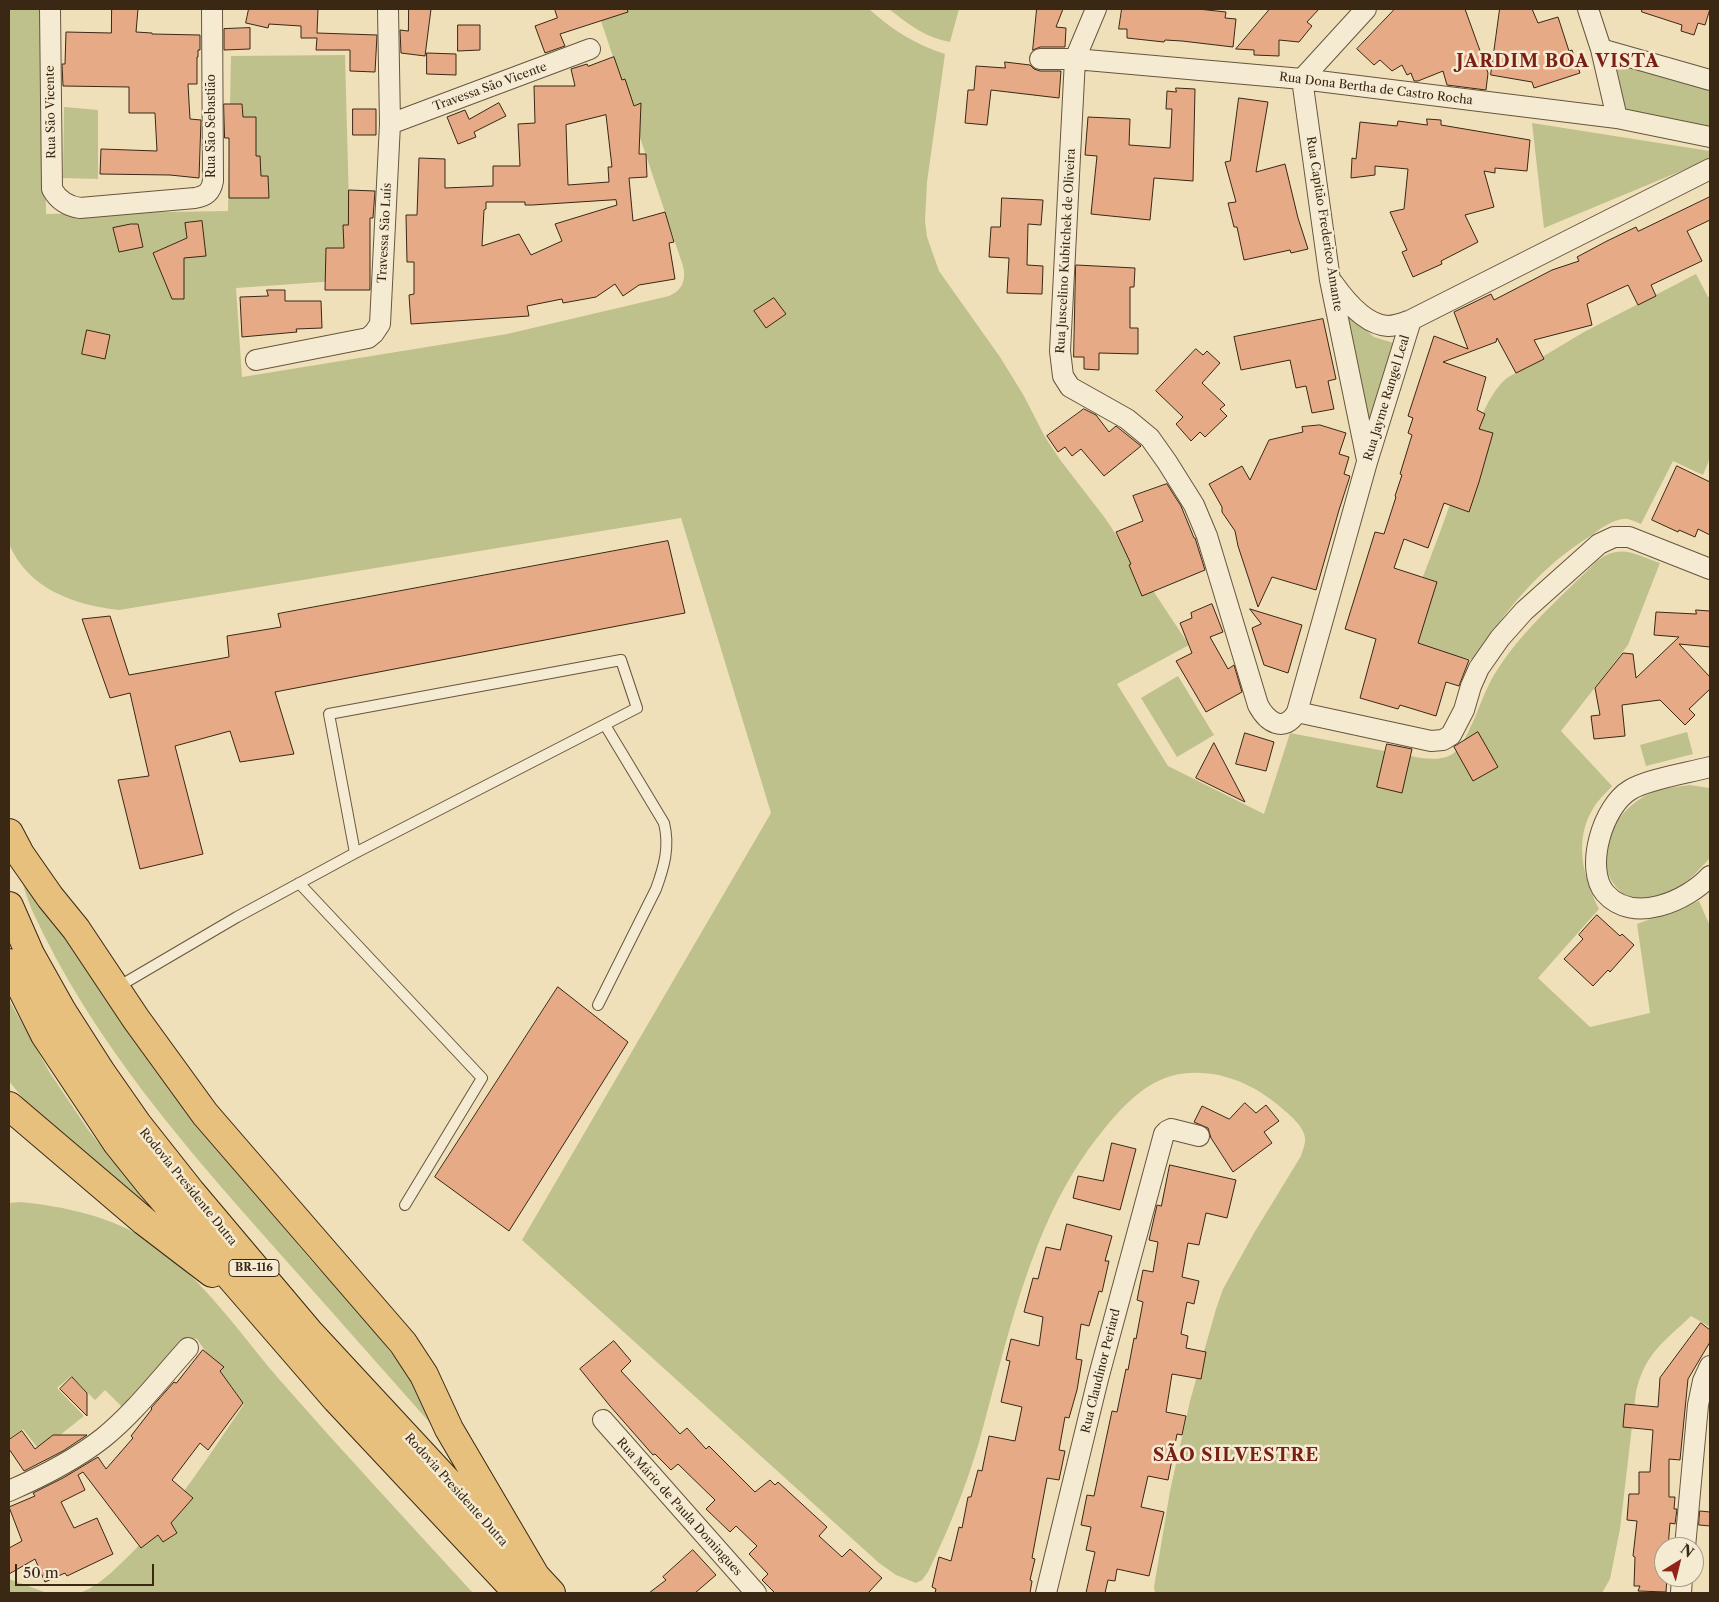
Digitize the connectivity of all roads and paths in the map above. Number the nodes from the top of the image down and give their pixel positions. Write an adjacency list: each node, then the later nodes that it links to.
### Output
1 (50, 9): 17 (street, Rua São Vicente)
2 (212, 9): 17 (street, Rua São Sebastião)
3 (388, 9): 14 (street, Travessa São Luís)
4 (1096, 9): 10 (street, Rua Juscelino Kubitchek de Oliveira)
5 (1366, 9): 11 (street)
6 (1588, 9): 8 (street)
7 (590, 49): 14 (street, Travessa São Vicente)
8 (1601, 50): 12 (street); 13 (street)
9 (1040, 59): 10 (street, Rua Dona Bertha de Castro Rocha)
10 (1075, 59): 11 (street, Rua Dona Bertha de Castro Rocha); 23 (street, Rua Juscelino Kubitchek de Oliveira)
11 (1302, 79): 13 (street, Rua Dona Bertha de Castro Rocha); 18 (street, Rua Capitão Frederico Amante)
12 (1710, 80)
13 (1618, 118): 15 (street, Rua Dona Bertha de Castro Rocha)
14 (390, 124): 20 (street, Travessa São Luís)
15 (1710, 137)
16 (1710, 169): 19 (street, Rua Jayme Rangel Leal)
17 (70, 206)
18 (1330, 280): 19 (street); 21 (street, Rua Capitão Frederico Amante)
19 (1411, 320): 21 (street, Rua Jayme Rangel Leal)
20 (256, 360)
21 (1367, 462): 23 (street, Rua Jayme Rangel Leal)
22 (1710, 569): 23 (street)
23 (1297, 712)
24 (605, 724): 27 (lane); 27 (lane); 33 (lane)
25 (1704, 769): 28 (street)
26 (9, 833): 32 (highway)
27 (354, 853): 29 (lane)
28 (1710, 876)
29 (299, 883): 32 (lane); 36 (lane)
30 (9, 906): 43 (highway, Rodovia Presidente Dutra / BR-116)
31 (9, 963): 37 (highway, Rodovia Presidente Dutra / BR-116)
32 (116, 989): 43 (highway)
33 (598, 1005)
34 (13, 1115): 37 (highway)
35 (1199, 1136): 45 (street, Rua Claudinor Periard)
36 (405, 1205)
37 (257, 1308): 43 (highway, Rodovia Presidente Dutra / BR-116)
38 (188, 1348): 41 (street)
39 (1710, 1366): 42 (street)
40 (603, 1420): 44 (street, Rua Mário de Paula Domingues)
41 (9, 1492)
42 (1686, 1537)
43 (535, 1588)
44 (756, 1593)
45 (1046, 1593)

